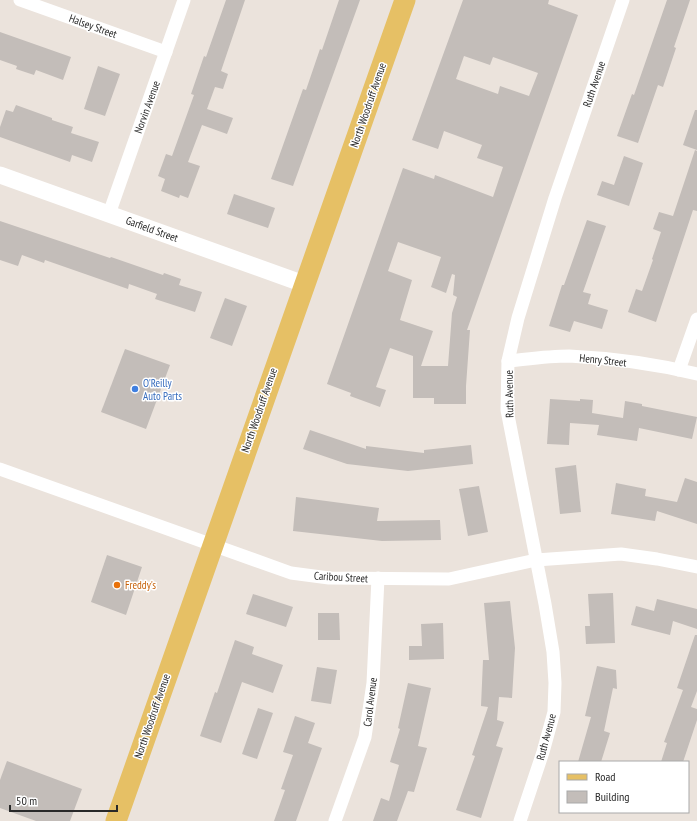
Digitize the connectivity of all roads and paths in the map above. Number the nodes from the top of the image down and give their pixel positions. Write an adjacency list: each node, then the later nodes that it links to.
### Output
1 (20, 0): 5 (street, Halsey Street)
2 (184, 0): 5 (street, Norvin Avenue)
3 (405, 0): 8 (main road, North Woodruff Avenue)
4 (623, 0): 10 (street, Ruth Avenue)
5 (166, 52): 7 (street, Norvin Avenue)
6 (0, 175): 7 (street, Garfield Street)
7 (109, 214): 8 (street, Garfield Street)
8 (304, 284): 14 (main road, North Woodruff Avenue)
9 (697, 319): 11 (street)
10 (508, 361): 11 (street, Henry Street); 15 (street, Ruth Avenue)
11 (679, 370): 12 (street, Henry Street)
12 (697, 374)
13 (0, 469): 14 (street, Caribou Street)
14 (212, 546): 17 (street, Caribou Street); 18 (main road, North Woodruff Avenue)
15 (536, 560): 16 (street, Caribou Street); 17 (street, Caribou Street); 20 (street, Ruth Avenue)
16 (697, 567)
17 (378, 578): 19 (street, Carol Avenue)
18 (116, 821)
19 (335, 821)
20 (520, 821)

